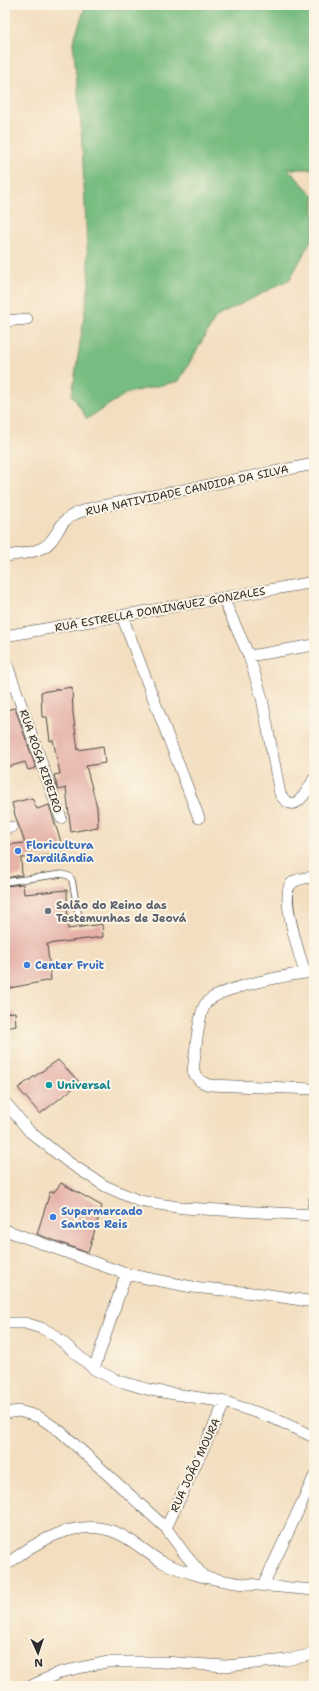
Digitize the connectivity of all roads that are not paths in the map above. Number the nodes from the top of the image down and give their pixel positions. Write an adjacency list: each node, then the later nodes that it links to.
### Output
1 (27, 319): 2 (street)
2 (5, 321)
3 (314, 464): 4 (street, RUA NATIVIDADE CANDIDA DA SILVA)
4 (5, 556)
5 (314, 582): 6 (street, RUA ESTRELLA DOMINGUEZ GONZALES)
6 (223, 598): 7 (street, RUA ESTRELLA DOMINGUEZ GONZALES); 10 (street)
7 (122, 616): 8 (street, RUA ESTRELLA DOMINGUEZ GONZALES); 15 (street)
8 (5, 636)
9 (314, 645): 10 (street)
10 (249, 656): 13 (street)
11 (5, 659): 12 (street, RUA ROSA RIBEIRO)
12 (9, 682): 14 (street, RUA ROSA RIBEIRO)
13 (314, 779)
14 (61, 818)
15 (199, 818)
16 (314, 877): 19 (street)
17 (5, 882): 18 (lane)
18 (80, 922)
19 (309, 972): 20 (street)
20 (314, 1090)
21 (5, 1102): 23 (street)
22 (314, 1201): 23 (street)
23 (313, 1215)
24 (5, 1230): 25 (street)
25 (126, 1274): 26 (street); 28 (street)
26 (314, 1302)
27 (5, 1323): 28 (street)
28 (94, 1369): 29 (street)
29 (225, 1402): 31 (street); 33 (street, RUA JOÃO MOURA)
30 (5, 1413): 33 (street)
31 (314, 1437)
32 (314, 1477): 36 (street)
33 (166, 1528): 35 (street)
34 (5, 1566): 35 (street)
35 (204, 1577): 36 (street)
36 (262, 1586): 37 (street)
37 (314, 1590)
38 (314, 1654): 39 (street)
39 (31, 1686)

